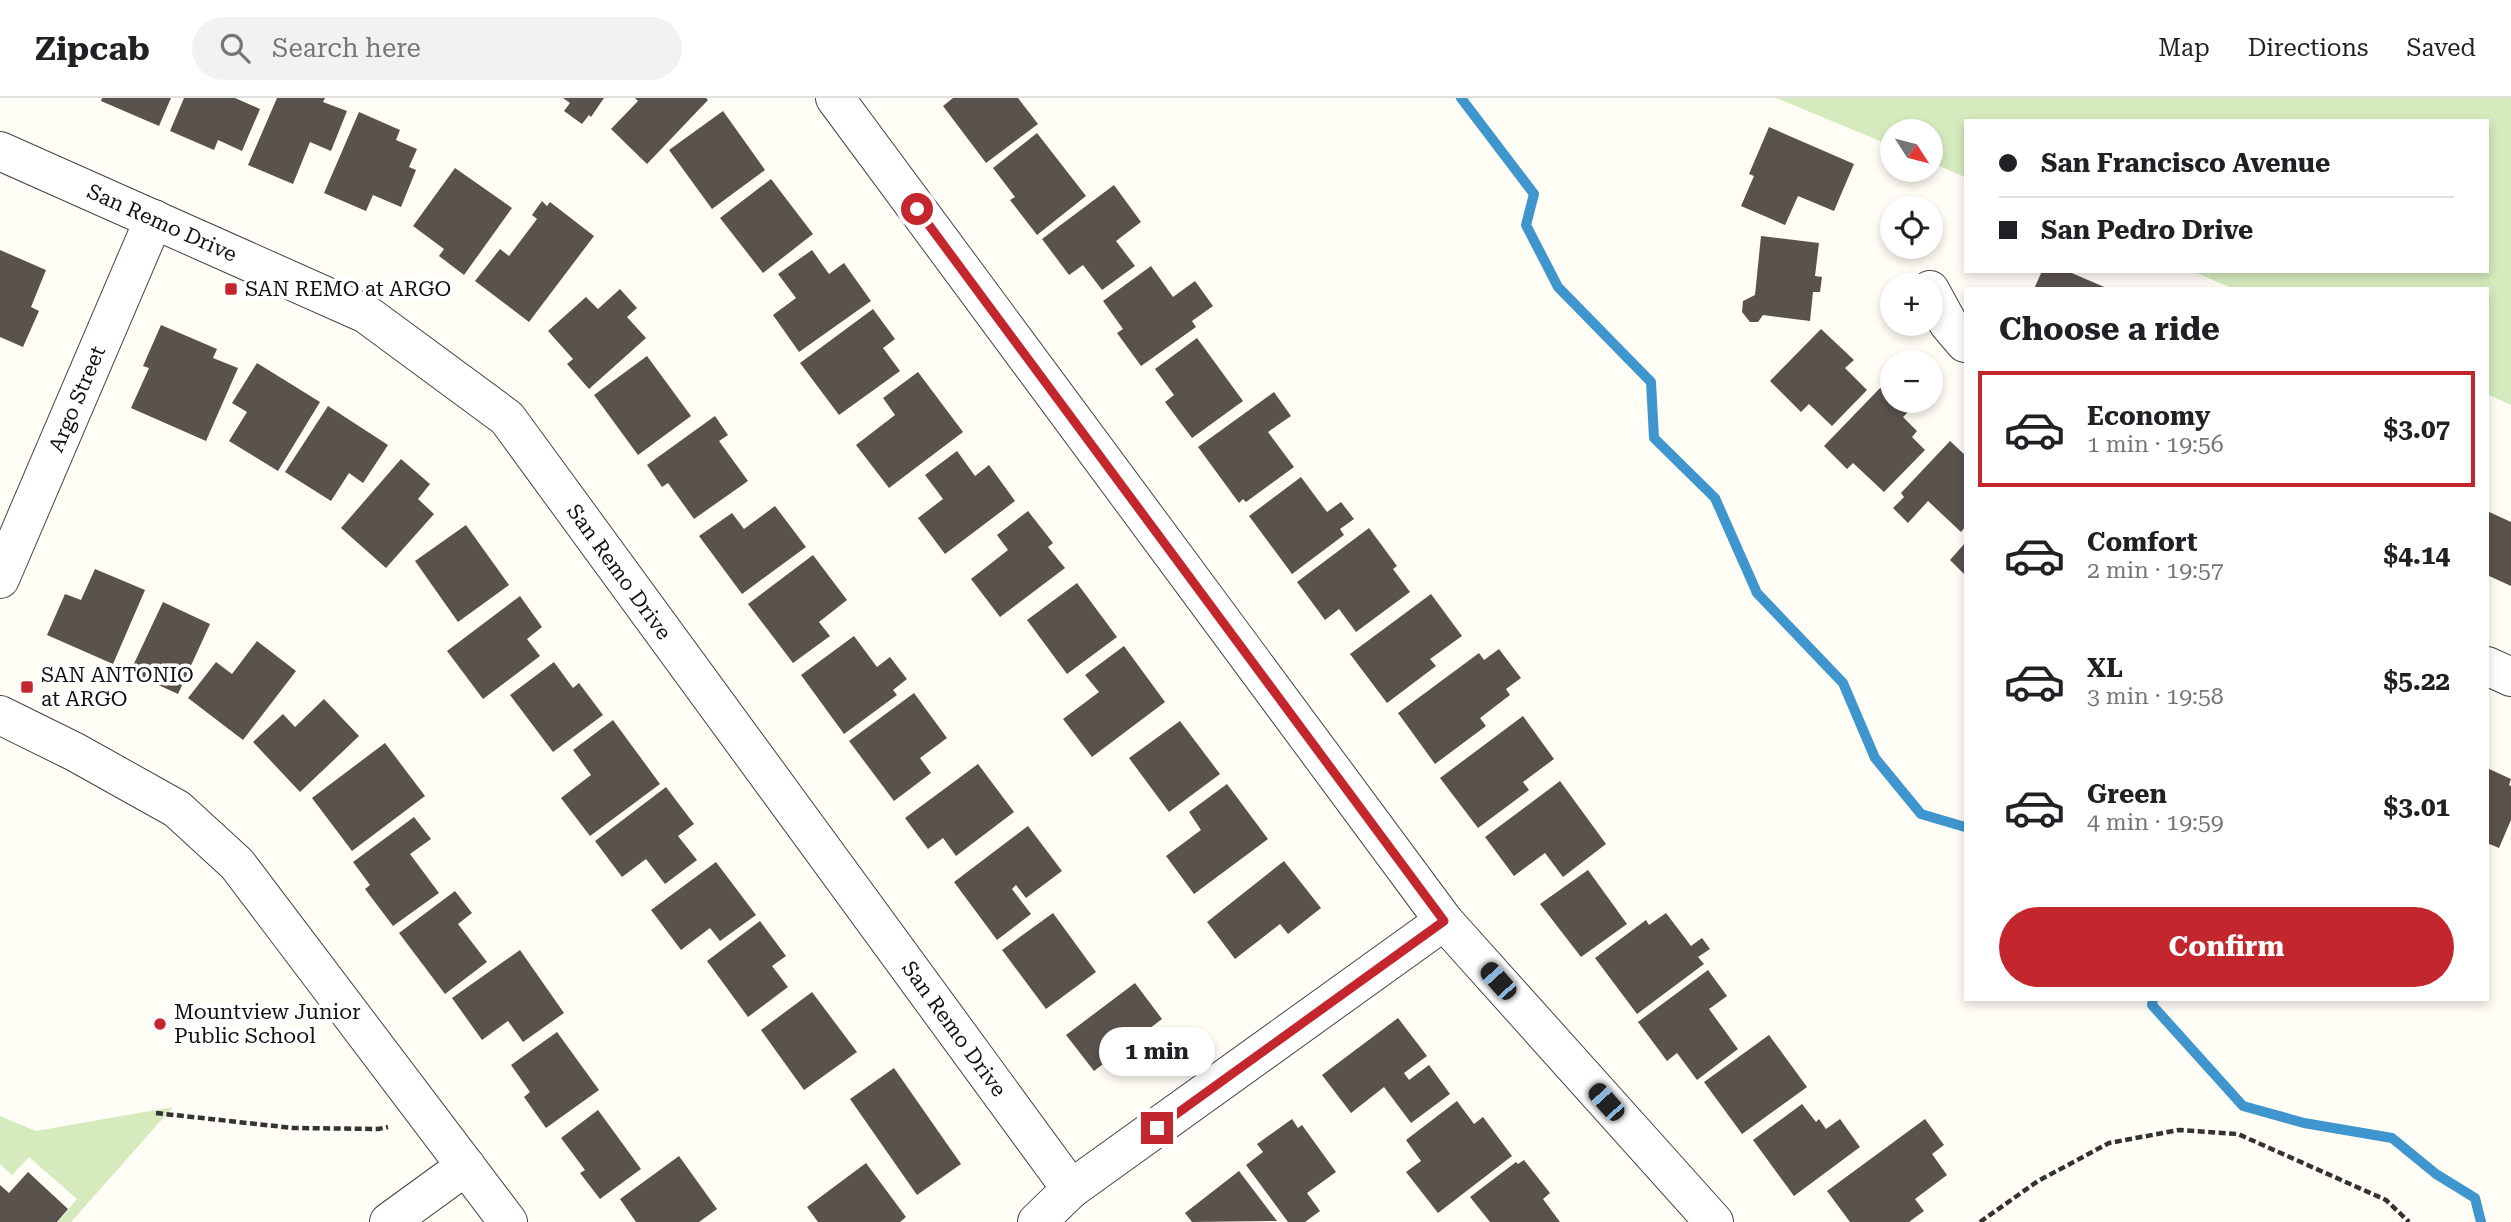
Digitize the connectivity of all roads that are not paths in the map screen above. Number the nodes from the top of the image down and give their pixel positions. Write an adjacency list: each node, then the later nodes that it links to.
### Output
1 (835, 98): 10 (street)
2 (0, 151): 3 (street, San Remo Drive)
3 (154, 219): 6 (street, Argo Street); 12 (street, San Remo Drive)
4 (1943, 313): 5 (street)
5 (1964, 342)
6 (0, 579)
7 (2489, 667): 8 (street)
8 (2511, 677)
9 (0, 715): 11 (street)
10 (1444, 921): 12 (street); 16 (street)
11 (466, 1166): 13 (street); 14 (street)
12 (1072, 1189): 15 (street)
13 (389, 1222)
14 (508, 1222)
15 (1037, 1222)
16 (1714, 1222)

